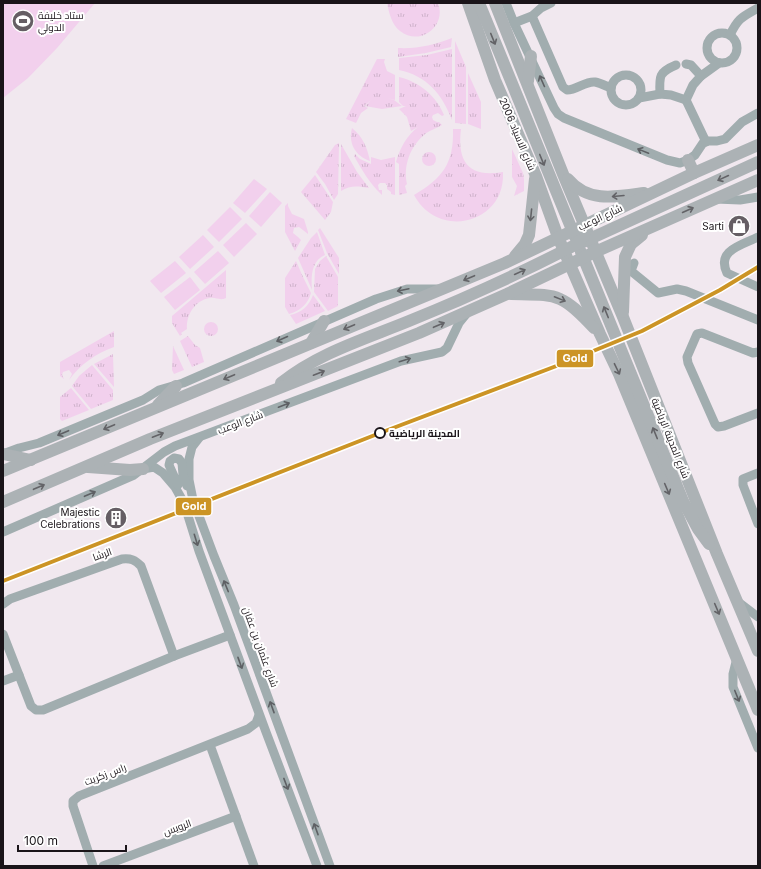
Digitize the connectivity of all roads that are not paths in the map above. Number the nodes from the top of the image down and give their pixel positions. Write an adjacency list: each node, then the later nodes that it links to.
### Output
1 (468, 3): 27 (main road, شارع الاسياد 2006)
2 (479, 3): 34 (main road, one-way to 34)
3 (495, 3): 15 (main road)
4 (506, 3): 8 (street)
5 (551, 3): 7 (street)
6 (758, 8): 9 (street)
7 (532, 16): 8 (street); 16 (street)
8 (514, 23): 10 (street)
9 (730, 35): 11 (street); 11 (street)
10 (530, 56): 15 (main road); 23 (street, one-way to 10)
11 (719, 63): 14 (street)
12 (686, 64): 14 (street)
13 (676, 65): 17 (street)
14 (701, 76): 19 (street)
15 (528, 85): 26 (main road)
16 (611, 88): 18 (street); 18 (street)
17 (660, 94): 18 (street); 19 (street)
18 (639, 98)
19 (686, 100): 21 (street)
20 (758, 113): 21 (street)
21 (706, 142): 23 (street)
22 (757, 144): 25 (main road, شارع الوعب)
23 (684, 161): 25 (main road)
24 (758, 162): 37 (main road, one-way to 37)
25 (694, 173): 29 (main road, شارع الوعب)
26 (563, 174): 29 (main road, one-way to 26); 32 (main road)
27 (536, 176): 35 (main road, شارع الاسياد 2006); 42 (main road, one-way to 42)
28 (758, 180): 31 (main road, شارع الوعب)
29 (657, 191): 32 (main road, شارع الوعب)
30 (758, 197): 31 (street, شارع الوعب)
31 (714, 199): 33 (main road, شارع الوعب, one-way to 31)
32 (584, 224): 34 (main road, شارع الوعب); 37 (main road, شارع المدينة الرياضية); 38 (main road)
33 (653, 226): 40 (main road, شارع الوعب); 49 (main road)
34 (572, 230): 35 (main road, شارع الوعب); 38 (main road)
35 (558, 236): 38 (main road); 39 (main road, شارع الاسياد 2006); 42 (main road, شارع الوعب)
36 (758, 237): 45 (street)
37 (590, 239): 38 (main road); 40 (main road, شارع المدينة الرياضية)
38 (578, 244): 39 (main road); 40 (main road); 41 (main road); 44 (main road)
39 (564, 251): 44 (main road, شارع الاسياد 2006); 56 (main road, one-way to 39)
40 (595, 252): 41 (main road, شارع الوعب); 49 (main road, شارع المدينة الرياضية)
41 (583, 258): 44 (main road, شارع الوعب); 70 (main road, one-way to 41)
42 (505, 263): 46 (main road, شارع الوعب, one-way to 46)
43 (634, 263): 50 (street)
44 (570, 264): 47 (main road, شارع الوعب); 52 (main road)
45 (758, 287)
46 (441, 289): 51 (street, شارع الوعب, one-way to 51); 53 (main road, شارع الوعب, one-way to 53)
47 (507, 294): 48 (main road, شارع الوعب); 52 (main road, one-way to 52)
48 (468, 312): 56 (main road, شارع الوعب, one-way to 48); 59 (street, شارع الوعب, one-way to 48)
49 (623, 317): 70 (main road, شارع المدينة الرياضية)
50 (758, 320)
51 (324, 321): 53 (main road); 55 (street, شارع الوعب, one-way to 55)
52 (600, 334): 78 (main road, one-way to 78)
53 (311, 343): 57 (main road, شارع الوعب, one-way to 57)
54 (758, 352): 58 (street)
55 (176, 386): 57 (main road); 60 (street, شارع الوعب, one-way to 60)
56 (271, 392): 62 (main road, شارع الوعب, one-way to 56)
57 (154, 408): 61 (main road, شارع الوعب, one-way to 61)
58 (758, 413)
59 (200, 437): 63 (street, شارع الوعب); 67 (street, شارع عثمان بن عفان)
60 (3, 454): 61 (main road)
61 (31, 460): 64 (main road, شارع الوعب)
62 (85, 467): 63 (main road); 66 (main road, شارع الوعب, one-way to 62)
63 (143, 469): 67 (street, شارع عثمان بن عفان); 69 (street, شارع الوعب, one-way to 63)
64 (3, 471)
65 (758, 473): 68 (street)
66 (3, 502)
67 (189, 502): 75 (street, شارع عثمان بن عفان, one-way to 75); 92 (street, شارع عثمان بن عفان, one-way to 67)
68 (758, 524)
69 (3, 532)
70 (717, 554): 71 (main road, شارع المدينة الرياضية)
71 (737, 600): 73 (street); 76 (main road, شارع المدينة الرياضية)
72 (3, 604): 77 (street, الرشا)
73 (758, 617)
74 (3, 634): 79 (street)
75 (230, 636): 77 (street); 82 (street, شارع عثمان بن عفان, one-way to 82)
76 (758, 651)
77 (174, 656): 79 (street)
78 (737, 658): 81 (main road); 86 (street, one-way to 86)
79 (19, 675): 80 (street)
80 (3, 682)
81 (758, 710)
82 (259, 715): 83 (street, راس زكريت); 84 (street, شارع عثمان بن عفان)
83 (248, 729): 84 (street); 85 (street, راس زكريت)
84 (266, 732): 91 (street, شارع عثمان بن عفان, one-way to 91)
85 (210, 745): 87 (street); 88 (street, راس زكريت)
86 (758, 748)
87 (236, 816): 89 (street, الرويس); 90 (street)
88 (93, 866)
89 (103, 866)
90 (254, 866)
91 (317, 866)
92 (330, 866)

